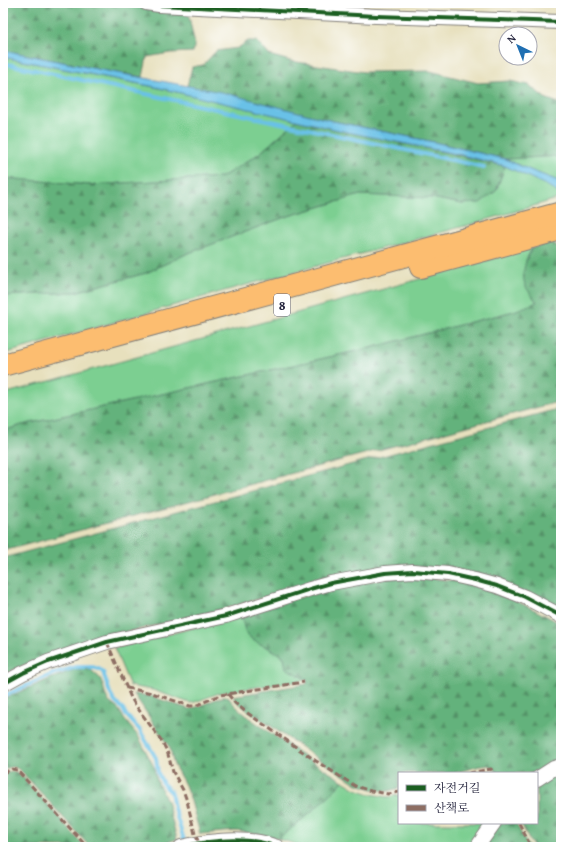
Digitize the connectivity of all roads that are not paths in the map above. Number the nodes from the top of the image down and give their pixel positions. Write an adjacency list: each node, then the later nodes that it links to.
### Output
1 (146, 3): 2 (street)
2 (377, 9): 3 (street)
3 (561, 22)
4 (560, 222): 5 (highway, 8); 6 (highway, 8)
5 (3, 365)
6 (3, 380)
7 (561, 616): 8 (street)
8 (3, 684)
9 (561, 766): 10 (street)
10 (538, 779)
11 (493, 824): 14 (street)
12 (186, 846): 13 (street)
13 (277, 847)
14 (477, 847)

